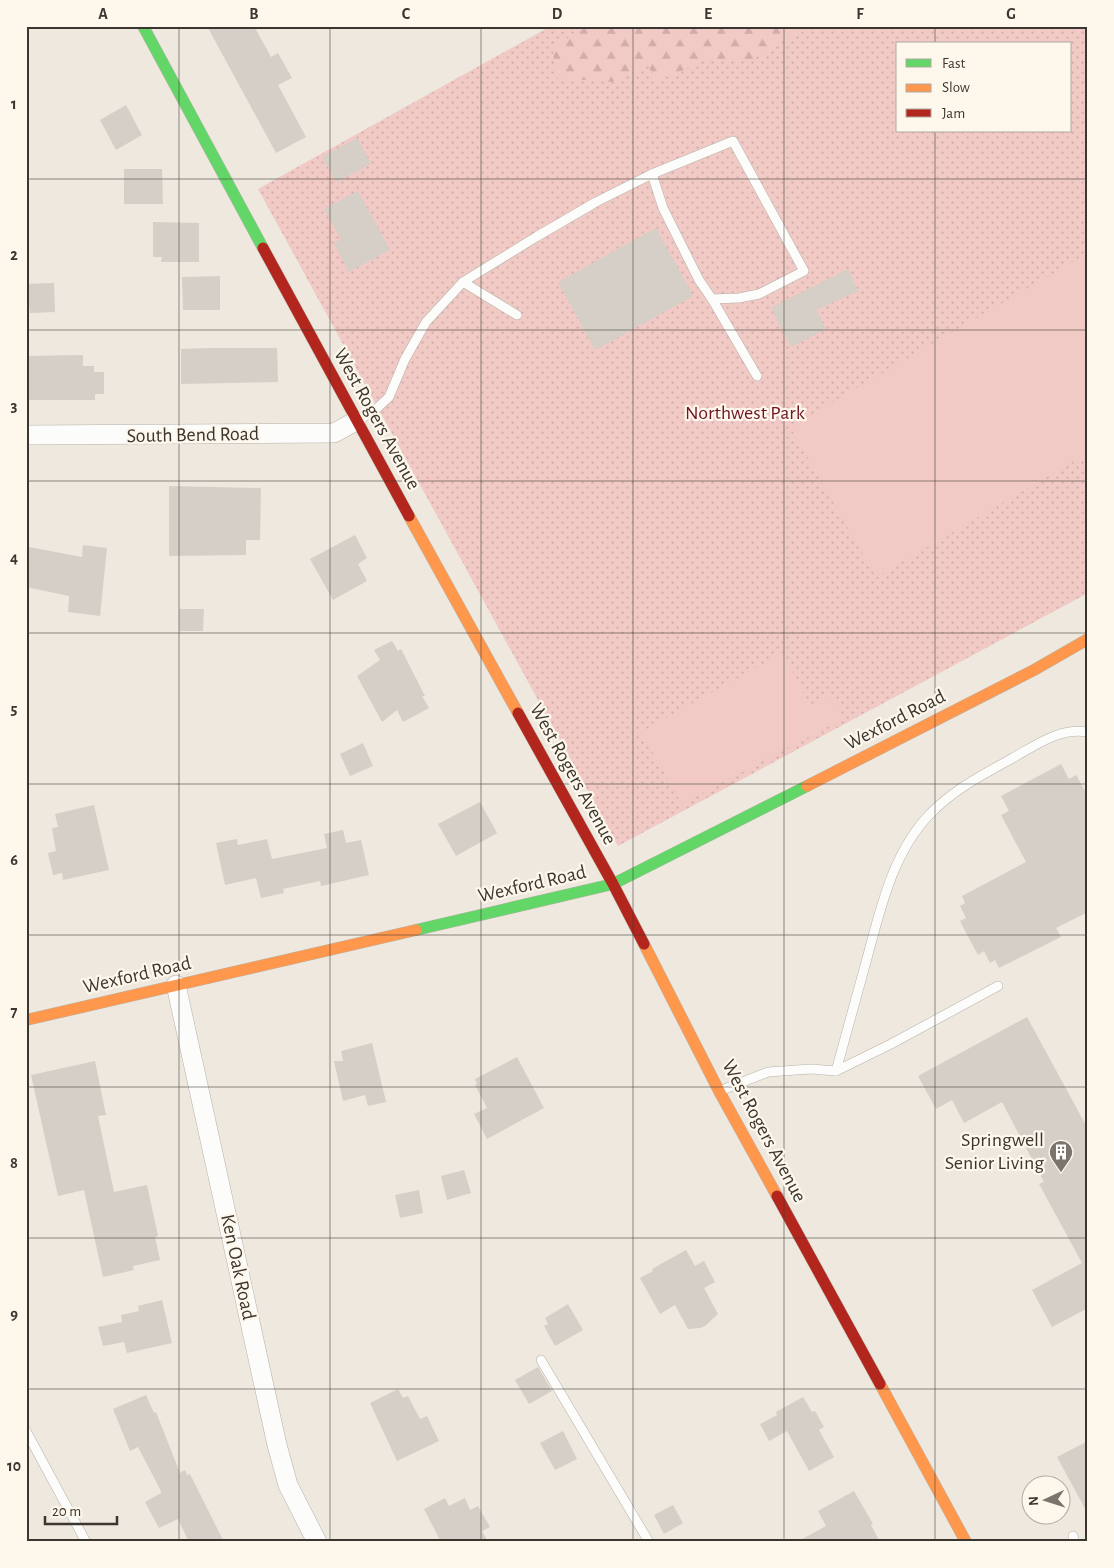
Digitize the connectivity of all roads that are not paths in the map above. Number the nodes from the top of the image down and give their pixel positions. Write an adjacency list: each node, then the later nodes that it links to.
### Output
1 (143, 26): 7 (street, West Rogers Avenue)
2 (652, 174): 3 (lane); 4 (lane); 4 (lane)
3 (463, 282): 5 (lane); 7 (lane)
4 (712, 299): 6 (lane)
5 (517, 315)
6 (757, 376)
7 (356, 421): 8 (street, South Bend Road); 11 (street, West Rogers Avenue)
8 (26, 435)
9 (1088, 639): 11 (street, Wexford Road)
10 (1088, 732): 15 (lane)
11 (612, 884): 12 (street, Wexford Road); 16 (street, West Rogers Avenue)
12 (176, 985): 14 (street, Wexford Road); 20 (street, Ken Oak Road)
13 (998, 986): 15 (lane)
14 (26, 1020)
15 (836, 1071): 16 (lane)
16 (719, 1090): 22 (street, West Rogers Avenue)
17 (541, 1360): 21 (lane)
18 (26, 1431): 19 (lane)
19 (86, 1542)
20 (317, 1542)
21 (649, 1542)
22 (966, 1542)

